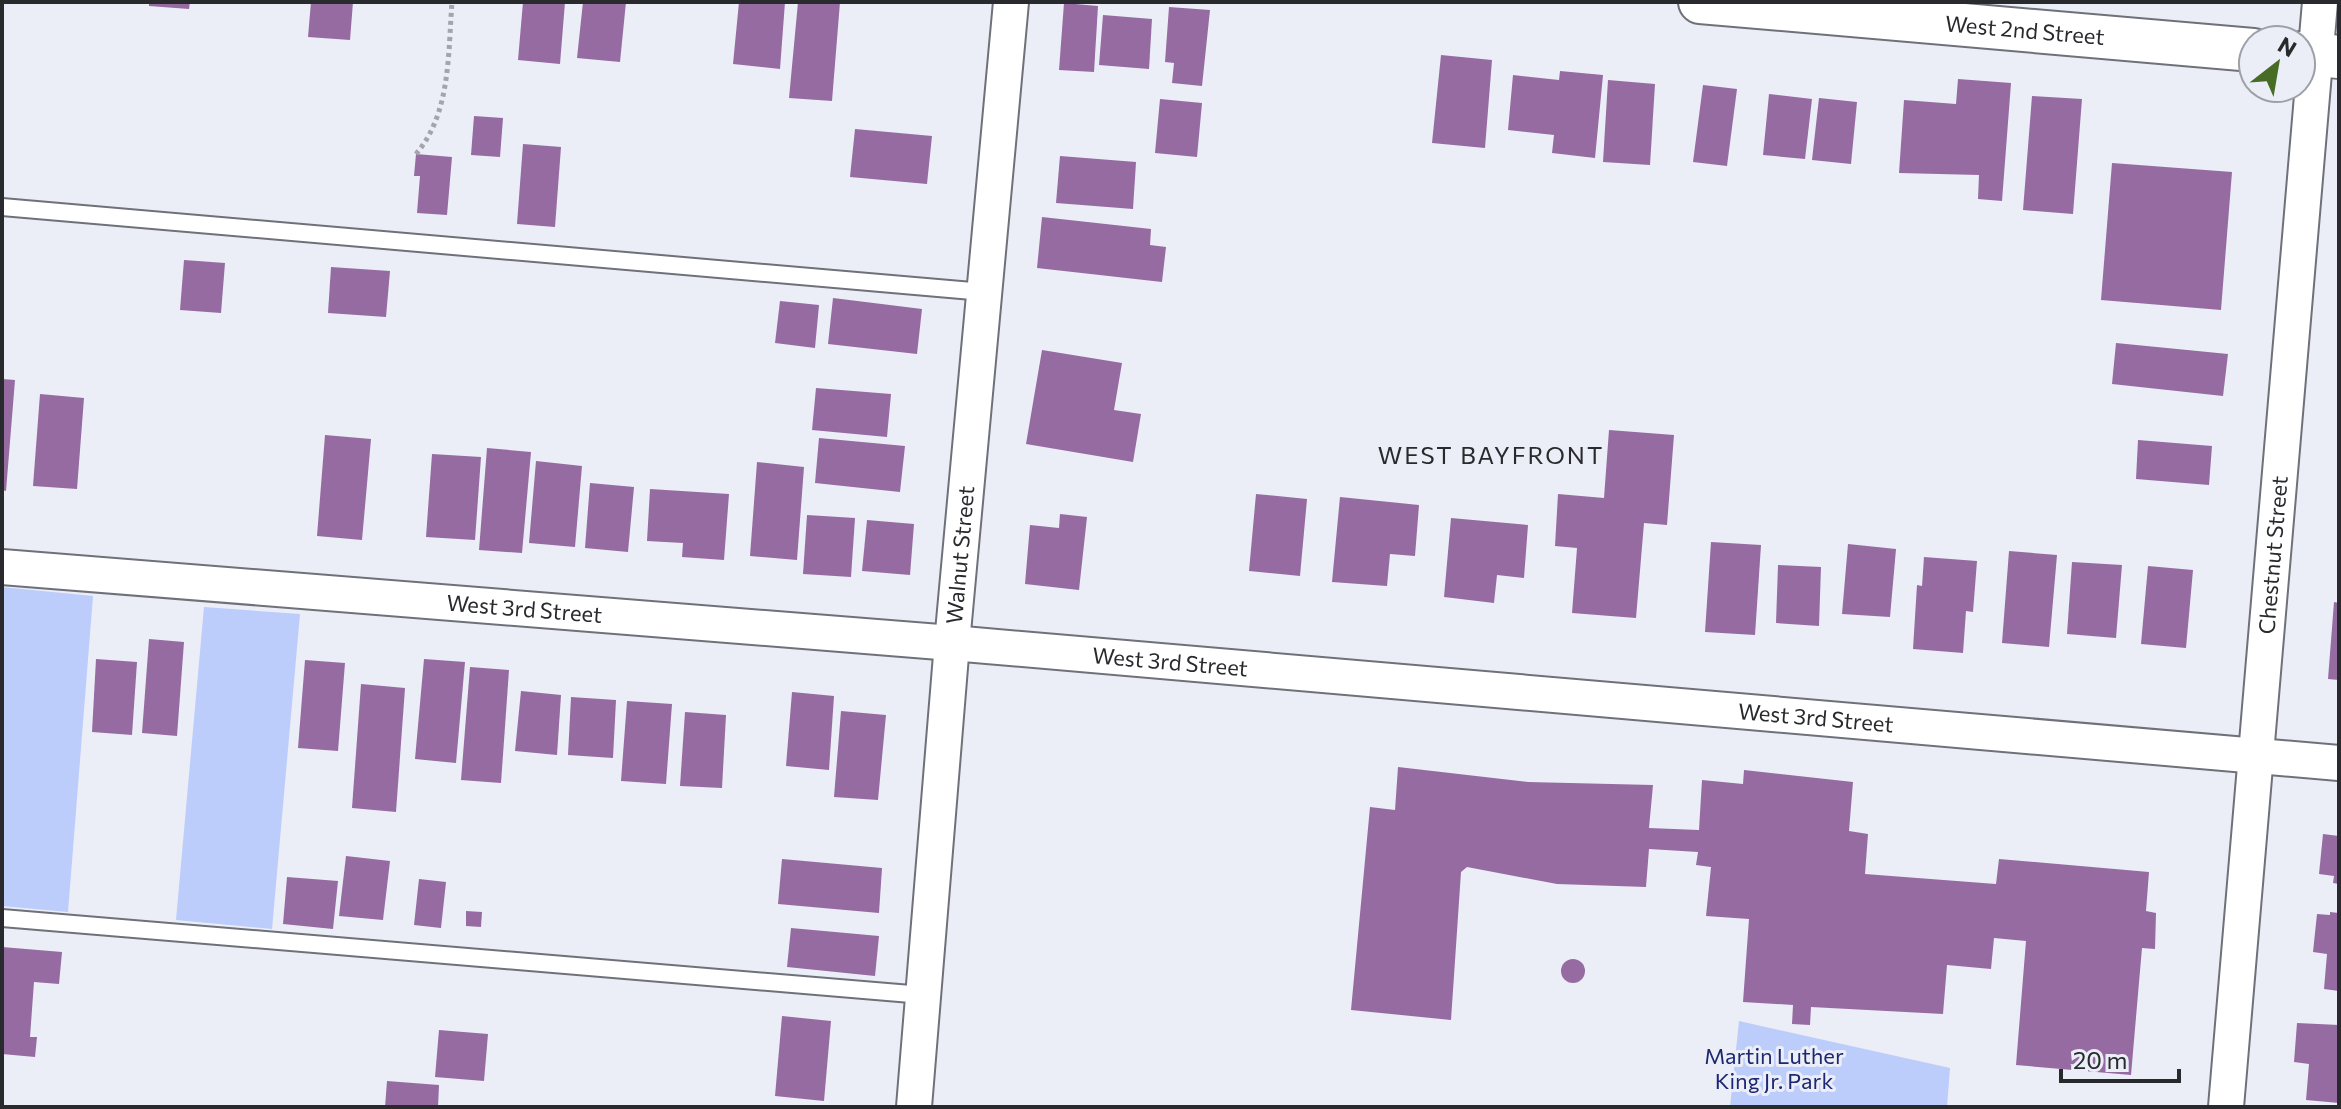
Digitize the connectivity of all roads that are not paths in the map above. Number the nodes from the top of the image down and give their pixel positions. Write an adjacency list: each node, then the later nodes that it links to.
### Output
1 (1011, 2): 7 (street, Walnut Street)
2 (1700, 2): 4 (street, West 2nd Street)
3 (2320, 2): 5 (street, Chestnut Street)
4 (2237, 49)
5 (2318, 55): 10 (street, Chestnut Street)
6 (2, 207): 7 (lane)
7 (984, 292): 9 (street, Walnut Street)
8 (2, 567): 9 (street, West 3rd Street)
9 (952, 643): 10 (street, West 3rd Street); 13 (street, Walnut Street)
10 (2257, 757): 11 (street, West 3rd Street); 15 (street, Chestnut Street)
11 (2339, 763)
12 (2, 918): 13 (lane)
13 (923, 995): 14 (street, Walnut Street)
14 (914, 1107)
15 (2226, 1107)

